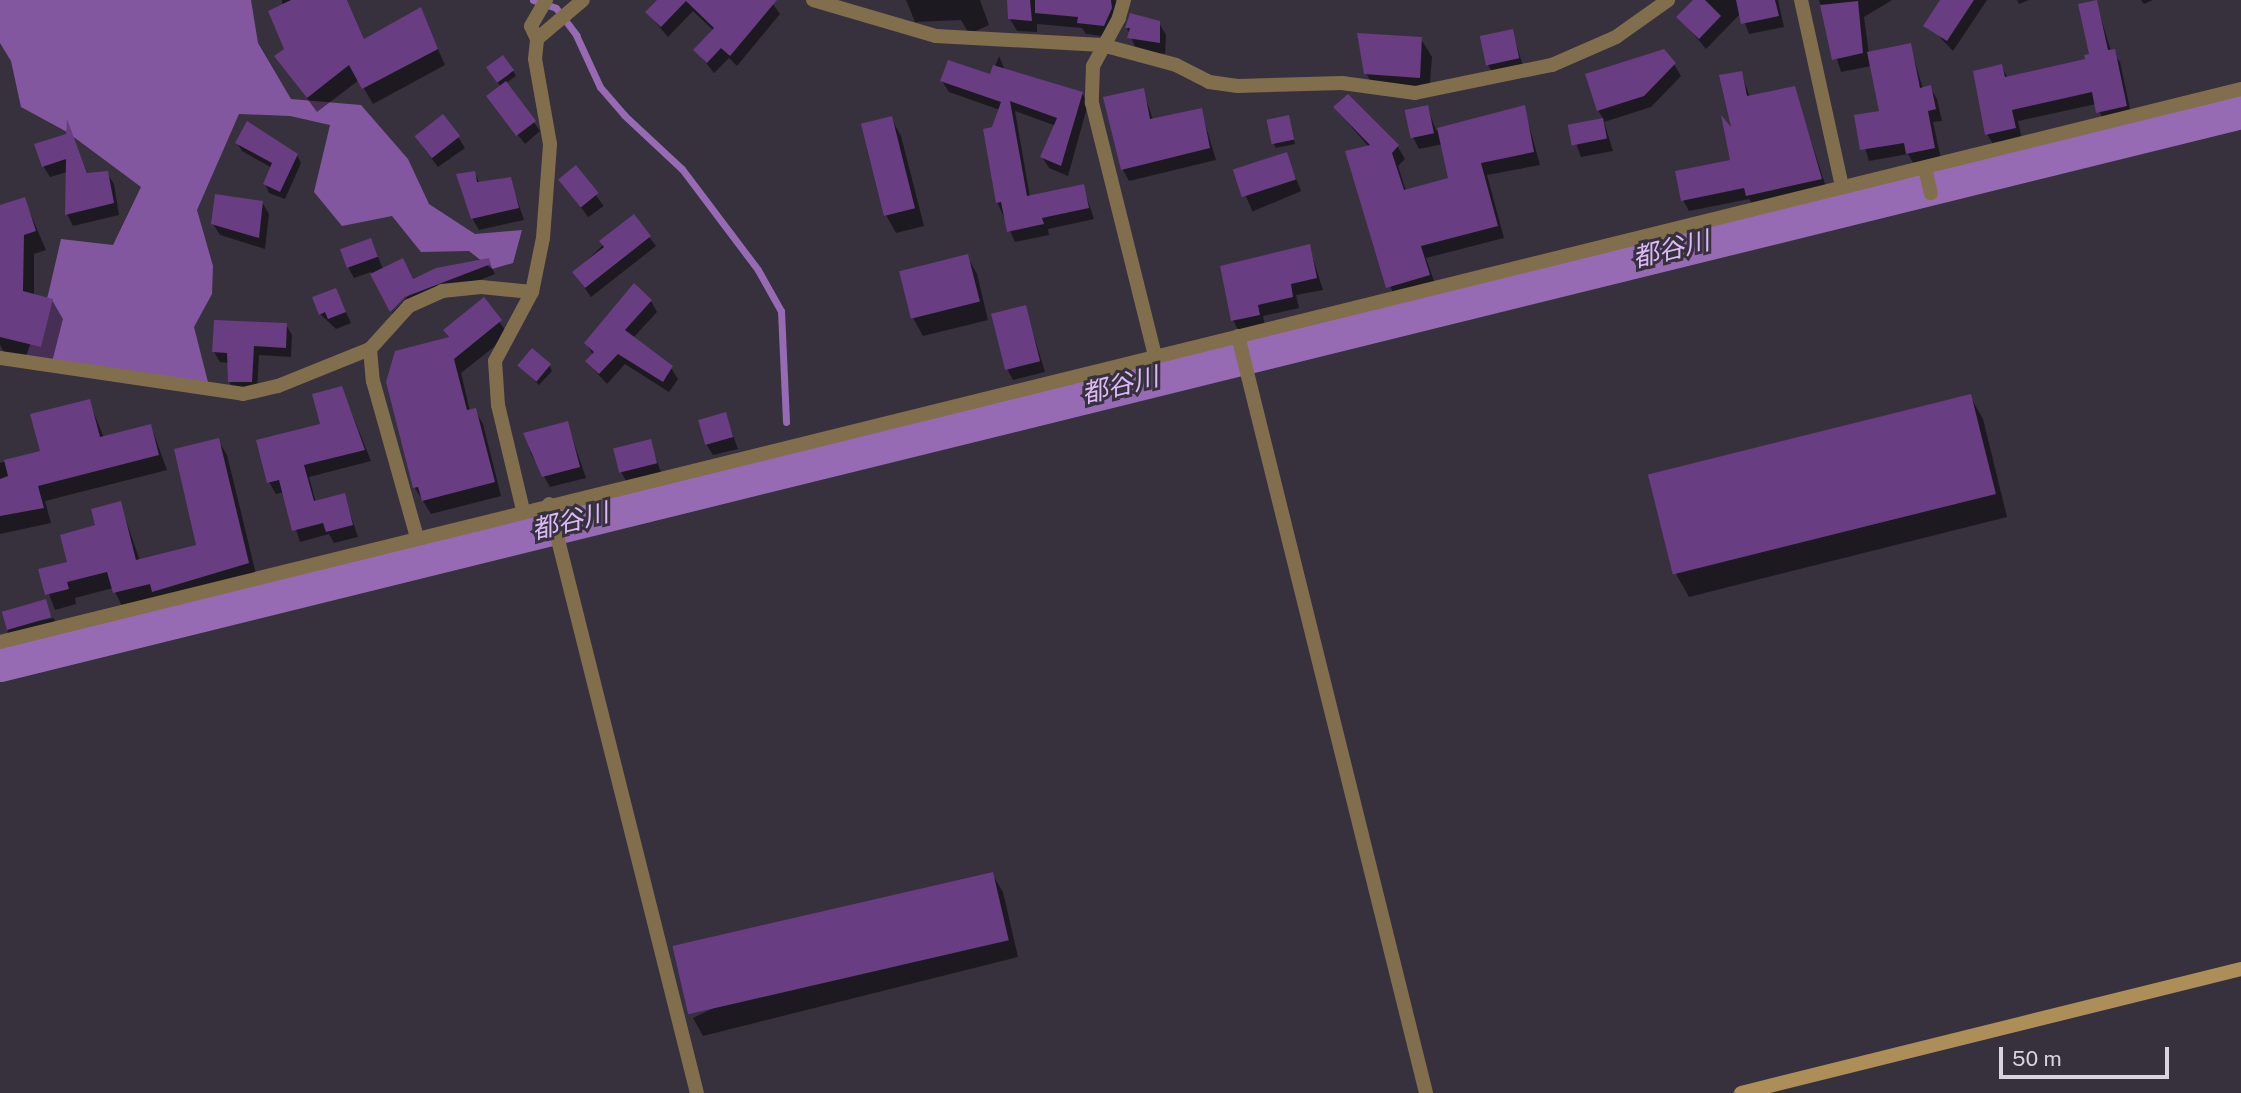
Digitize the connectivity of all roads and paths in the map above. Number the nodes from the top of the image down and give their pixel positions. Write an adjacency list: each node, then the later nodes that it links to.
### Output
1 (546, 0): 7 (street)
2 (583, 0): 7 (street)
3 (813, 0): 8 (street)
4 (1124, 0): 8 (street)
5 (1668, 0): 8 (street)
6 (1801, 0): 11 (street)
7 (537, 38): 13 (street)
8 (1101, 45): 16 (street)
9 (2241, 89): 10 (street)
10 (1926, 172): 11 (street); 12 (street)
11 (1842, 187): 14 (street)
12 (1931, 193)
13 (532, 292): 15 (street); 19 (street)
14 (1240, 341): 16 (street); 24 (street)
15 (370, 349): 17 (street); 20 (street)
16 (1155, 356): 18 (street)
17 (0, 358)
18 (550, 509): 19 (street); 23 (street)
19 (523, 510): 20 (street)
20 (417, 538): 21 (street)
21 (0, 642)
22 (2241, 969): 25 (street)
23 (697, 1093)
24 (1426, 1093)
25 (1741, 1093)

